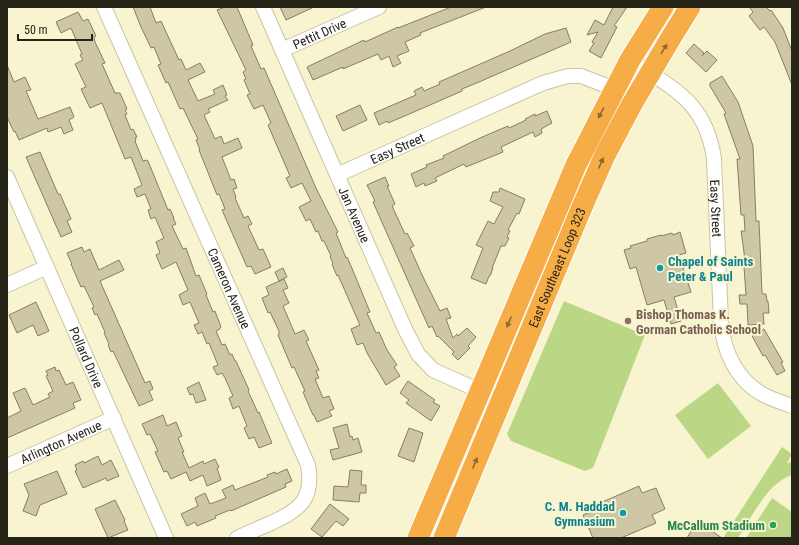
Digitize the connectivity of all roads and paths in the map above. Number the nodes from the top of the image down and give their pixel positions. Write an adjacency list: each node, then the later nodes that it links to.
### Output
1 (104, 7): 22 (street, Cameron Avenue)
2 (264, 7): 6 (street, Jan Avenue)
3 (379, 7): 6 (street, Pettit Drive)
4 (663, 7): 7 (highway, East Southeast Loop 323)
5 (690, 7): 8 (highway, East Southeast Loop 323, one-way to 5)
6 (282, 50): 10 (street, Jan Avenue)
7 (630, 60): 8 (street, Easy Street); 9 (highway, East Southeast Loop 323)
8 (650, 73): 15 (highway, East Southeast Loop 323, one-way to 8); 17 (street, Easy Street)
9 (614, 89): 10 (street, Easy Street); 11 (highway, East Southeast Loop 323, one-way to 11)
10 (337, 175): 16 (street, Jan Avenue)
11 (572, 175): 15 (highway); 16 (highway, East Southeast Loop 323, one-way to 16)
12 (7, 177): 13 (street, Pollard Drive)
13 (47, 267): 14 (street); 18 (street, Pollard Drive)
14 (7, 285)
15 (522, 349): 25 (highway, East Southeast Loop 323, one-way to 15)
16 (480, 391): 19 (highway, East Southeast Loop 323)
17 (792, 406)
18 (114, 418): 20 (street, Arlington Avenue); 21 (street, Pollard Drive)
19 (459, 440): 23 (highway, East Southeast Loop 323); 24 (highway)
20 (7, 466)
21 (166, 538)
22 (237, 538)
23 (418, 538)
24 (430, 538)
25 (444, 538)

